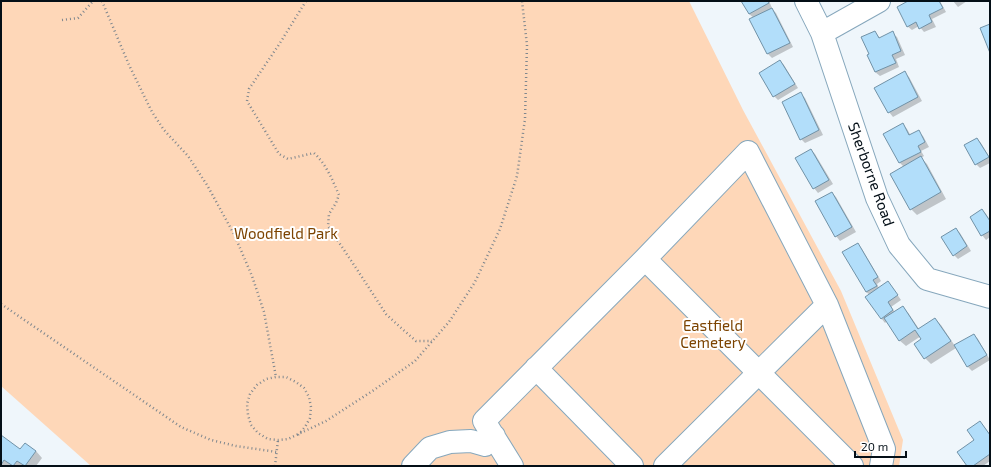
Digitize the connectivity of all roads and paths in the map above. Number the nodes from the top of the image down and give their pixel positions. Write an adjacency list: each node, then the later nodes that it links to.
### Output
1 (93, 1): 7 (path)
2 (102, 1): 16 (path)
3 (306, 1): 13 (path)
4 (522, 1): 13 (path)
5 (806, 1): 8 (street, Sherborne Road)
6 (879, 1): 8 (street)
7 (62, 20)
8 (822, 33): 10 (street, Sherborne Road)
9 (645, 259): 12 (street); 14 (street); 15 (street)
10 (989, 295)
11 (1, 304): 20 (path)
12 (827, 305): 15 (street); 27 (street)
13 (433, 341): 17 (path)
14 (536, 368): 18 (street); 24 (street)
15 (759, 373): 25 (street); 26 (street)
16 (276, 377): 17 (path); 19 (path)
17 (298, 434): 19 (path)
18 (494, 436): 22 (street); 23 (street)
19 (278, 440): 20 (path)
20 (277, 452): 21 (path)
21 (275, 466)
22 (413, 466)
23 (512, 466)
24 (632, 466)
25 (665, 466)
26 (852, 466)
27 (881, 466)

